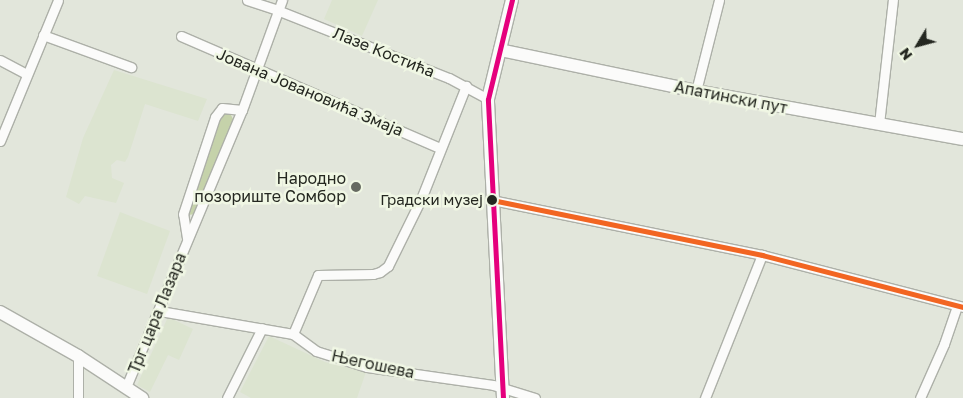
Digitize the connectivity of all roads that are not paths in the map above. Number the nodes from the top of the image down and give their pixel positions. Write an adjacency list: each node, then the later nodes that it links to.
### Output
1 (58, 0): 8 (street)
2 (247, 0): 7 (street, Лазе Костића)
3 (282, 0): 7 (street)
4 (512, 0): 10 (main road)
5 (719, 0): 16 (street)
6 (893, 0): 19 (street)
7 (277, 10): 13 (street); 15 (street, Лазе Костића)
8 (42, 35): 12 (street); 14 (street)
9 (181, 36): 13 (street, Јована Јовановића Змаја)
10 (500, 50): 16 (main road, Апатински пут); 17 (main road)
11 (0, 60): 14 (street)
12 (131, 67)
13 (257, 71): 18 (street); 22 (street, Јована Јовановића Змаја)
14 (26, 74): 21 (street)
15 (466, 86): 17 (street, Лазе Костића); 22 (street)
16 (696, 91): 19 (main road, Апатински пут)
17 (488, 99): 23 (main road)
18 (242, 110): 24 (street, Трг цара Лазара); 24 (street, Трг цара Лазара)
19 (879, 124): 20 (main road, Апатински пут)
20 (963, 139)
21 (0, 141)
22 (440, 148): 30 (street)
23 (492, 200): 25 (street); 33 (main road)
24 (187, 238): 27 (street, Трг цара Лазара)
25 (762, 255): 26 (street); 38 (street)
26 (960, 306): 39 (street)
27 (160, 311): 29 (street, Његошева); 32 (street, Трг цара Лазара)
28 (0, 312): 31 (main road)
29 (262, 328): 30 (street, Његошева); 36 (street)
30 (293, 334): 33 (street, Његошева)
31 (78, 356): 32 (main road); 34 (street)
32 (126, 387): 35 (main road)
33 (503, 393): 37 (street, Његошева)
34 (78, 398)
35 (142, 398)
36 (227, 398)
37 (536, 398)
38 (705, 398)
39 (920, 398)

